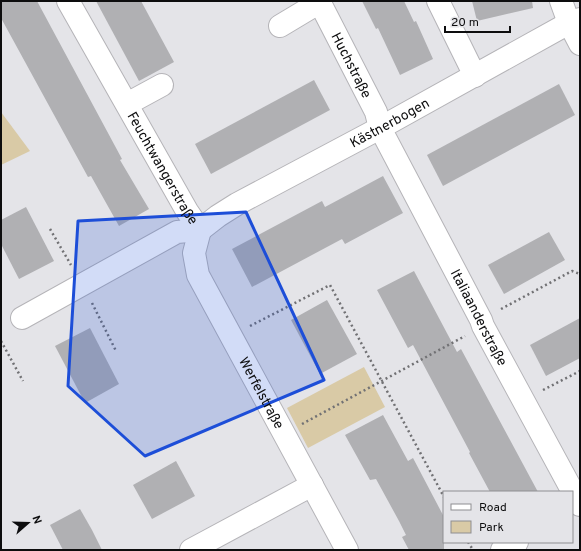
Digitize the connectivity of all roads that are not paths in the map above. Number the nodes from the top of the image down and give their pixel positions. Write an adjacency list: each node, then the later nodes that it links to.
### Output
1 (68, 1): 10 (street, Feuchtwangerstraße)
2 (438, 1): 8 (street)
3 (561, 1): 5 (street)
4 (319, 2): 6 (street, Huchstraße); 11 (street, Huchstraße)
5 (574, 21): 7 (street); 8 (street, Kästnerbogen)
6 (280, 26)
7 (580, 44)
8 (475, 76): 11 (street, Kästnerbogen)
9 (162, 85): 10 (street, Feuchtwangerstraße)
10 (127, 104): 12 (street, Feuchtwangerstraße)
11 (380, 128): 12 (street, Kästnerbogen); 15 (street, Italiaanderstraße)
12 (200, 230): 13 (street); 14 (street, Werfelstraße)
13 (22, 318)
14 (312, 486): 19 (street); 20 (street, Werfelstraße)
15 (573, 491)
16 (573, 491): 17 (street, Italiaanderstraße)
17 (580, 504)
18 (515, 543): 21 (street)
19 (191, 550)
20 (347, 550)
21 (502, 550)

